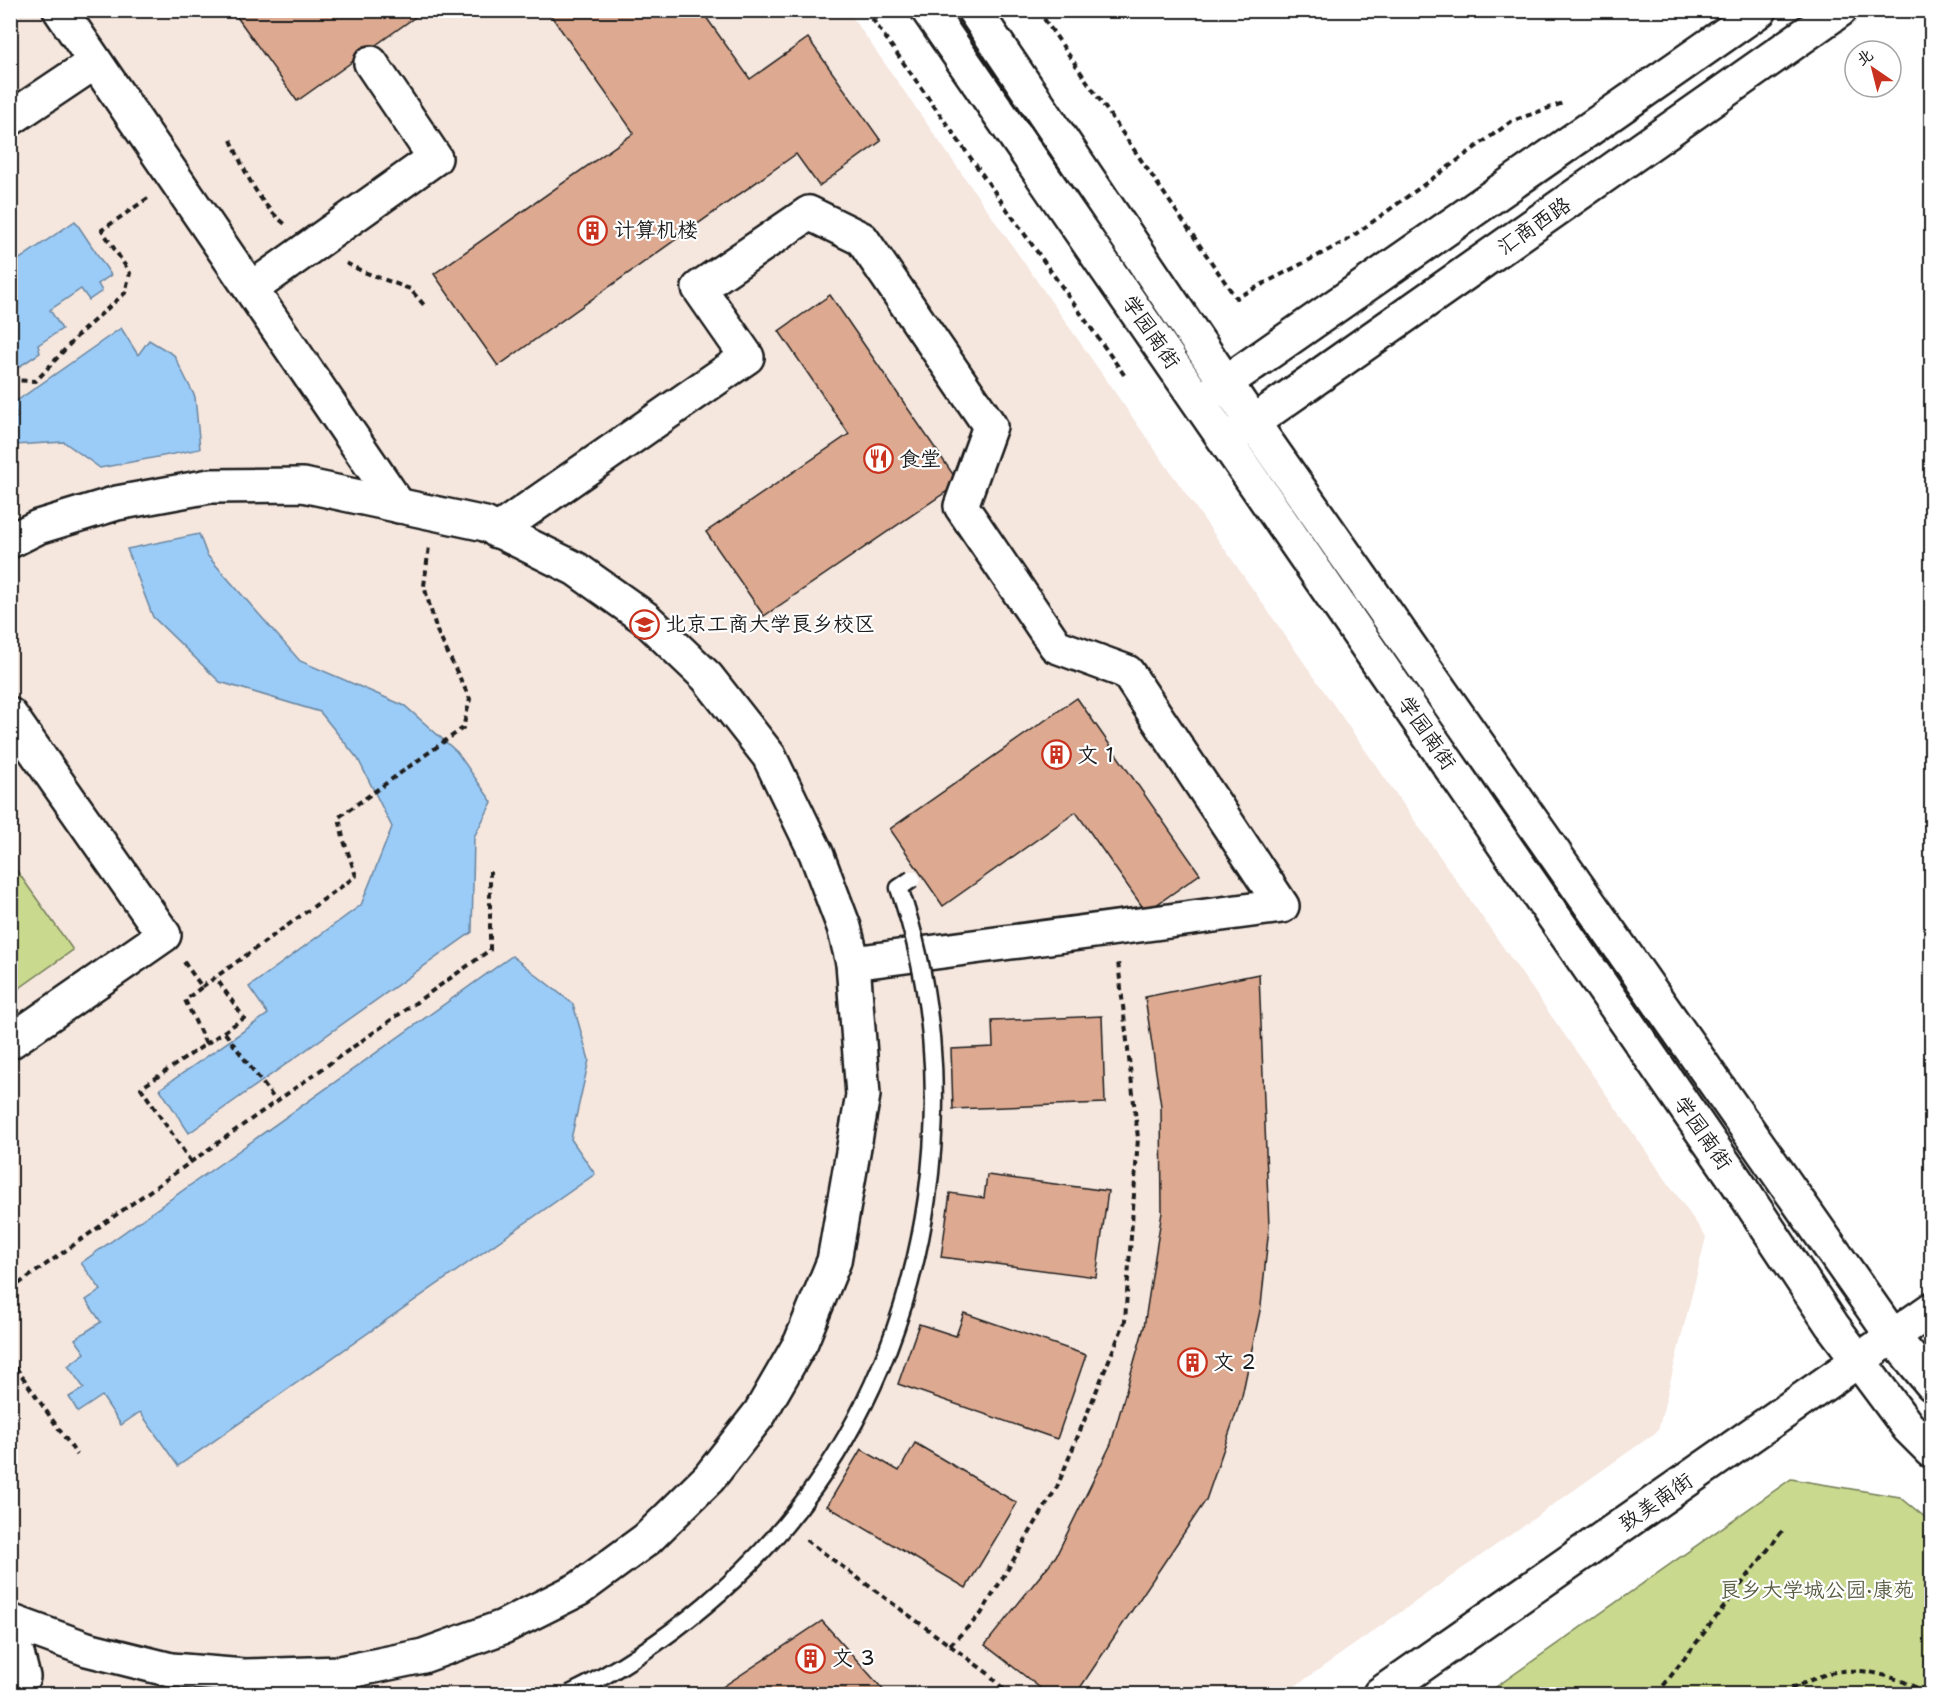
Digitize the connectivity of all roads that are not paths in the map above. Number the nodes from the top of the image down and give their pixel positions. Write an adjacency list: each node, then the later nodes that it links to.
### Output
1 (60, 10): 6 (street)
2 (928, 10): 11 (street, 学园南街)
3 (974, 10): 10 (street, 学园南街)
4 (1760, 10): 10 (street)
5 (1840, 10): 12 (street, 汇商西路)
6 (95, 62): 8 (street); 9 (street)
7 (371, 63): 9 (street)
8 (10, 119)
9 (251, 289): 14 (street)
10 (1226, 384): 11 (street); 12 (street, 学园南街)
11 (1199, 400): 13 (street, 学园南街)
12 (1253, 423): 13 (street, 汇商西路); 22 (street, 学园南街)
13 (1226, 441): 23 (street, 学园南街)
14 (399, 506): 15 (street); 16 (street)
15 (497, 531): 19 (street); 19 (street)
16 (10, 541)
17 (10, 715): 20 (street)
18 (912, 879): 31 (lane, bridge)
19 (852, 963): 28 (street)
20 (10, 1042)
21 (1932, 1309): 22 (street, 致美南街)
22 (1893, 1337): 23 (street, 致美南街); 24 (street, 学园南街)
23 (1859, 1361): 25 (street, 学园南街); 32 (street, 致美南街)
24 (1932, 1384)
25 (1932, 1451)
26 (10, 1621): 28 (street)
27 (10, 1626): 29 (street)
28 (243, 1685)
29 (10, 1687): 30 (street)
30 (15, 1695)
31 (570, 1695)
32 (1380, 1695)

